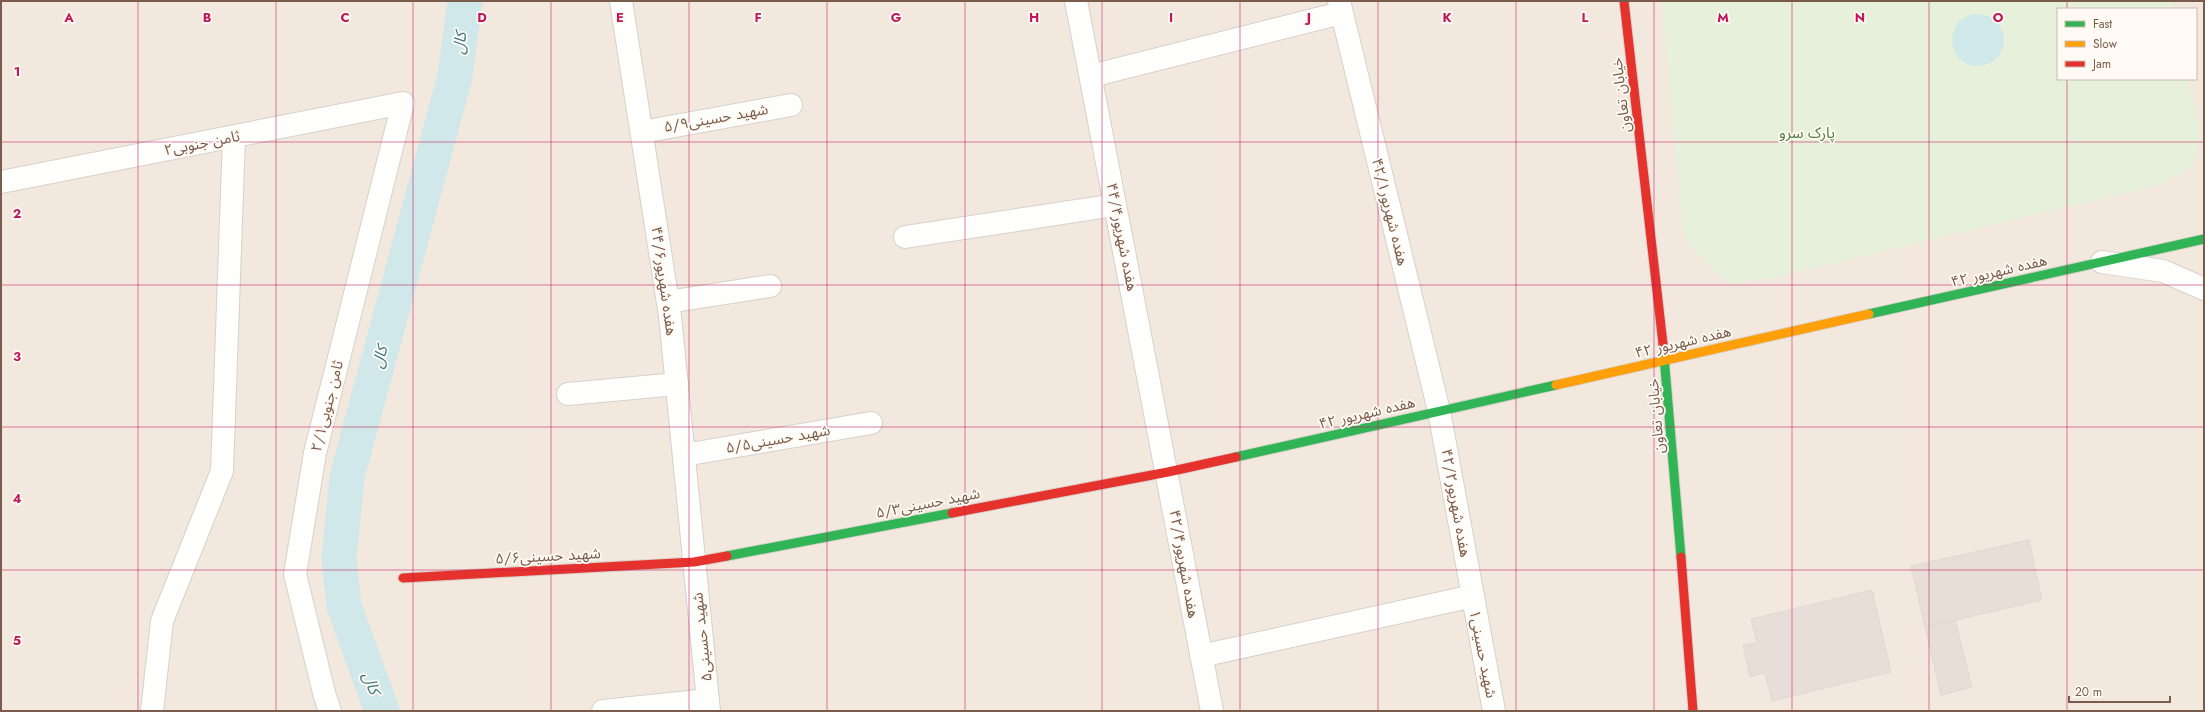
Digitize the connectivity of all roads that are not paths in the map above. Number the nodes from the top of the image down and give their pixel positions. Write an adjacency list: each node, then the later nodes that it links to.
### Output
1 (621, 1): 8 (street, هفده شهریور۴۴/۶)
2 (1076, 1): 5 (street, هفده شهریور۴۴/۴)
3 (1624, 1): 18 (street, خیابان تعاون)
4 (1340, 7): 5 (street); 21 (street, هفده شهریور۴۲/۱)
5 (1091, 76): 11 (street, هفده شهریور۴۴/۴)
6 (403, 103): 9 (street, ثامن جنوبی۲); 31 (street, ثامن جنوبی۲/۱)
7 (791, 105): 8 (street, شهید حسینی۵/۹)
8 (642, 132): 17 (street, هفده شهریور۴۴/۶)
9 (234, 137): 10 (street, ثامن جنوبی۲); 30 (street)
10 (1, 182)
11 (1115, 204): 12 (street); 24 (street, هفده شهریور۴۴/۴)
12 (905, 237)
13 (2204, 239): 14 (street, هفده شهریور ۴۲)
14 (2102, 262): 16 (street); 18 (street, هفده شهریور ۴۲)
15 (770, 286): 17 (street)
16 (2204, 289)
17 (668, 302): 19 (street, هفده شهریور۴۴/۶)
18 (1666, 360): 21 (street, هفده شهریور ۴۲); 35 (street, خیابان تعاون)
19 (677, 384): 20 (street); 23 (street, هفده شهریور۴۴/۶)
20 (568, 394)
21 (1439, 411): 24 (street, هفده شهریور ۴۲); 27 (street, هفده شهریور۴۲/۲)
22 (871, 423): 23 (street, شهید حسینی۵/۵)
23 (684, 455): 25 (street, هفده شهریور۴۴/۶)
24 (1168, 472): 25 (street, شهید حسینی۵/۳); 28 (street, هفده شهریور۴۲/۴)
25 (694, 562): 26 (street, شهید حسینی۵/۶); 29 (street, شهید حسینی۵)
26 (403, 578)
27 (1472, 596): 28 (street); 34 (street, شهید حسینی۱)
28 (1201, 656): 33 (street, هفده شهریور۴۲/۴)
29 (709, 706): 32 (street)
30 (152, 711)
31 (330, 711)
32 (604, 711)
33 (1212, 711)
34 (1494, 711)
35 (1693, 711)

